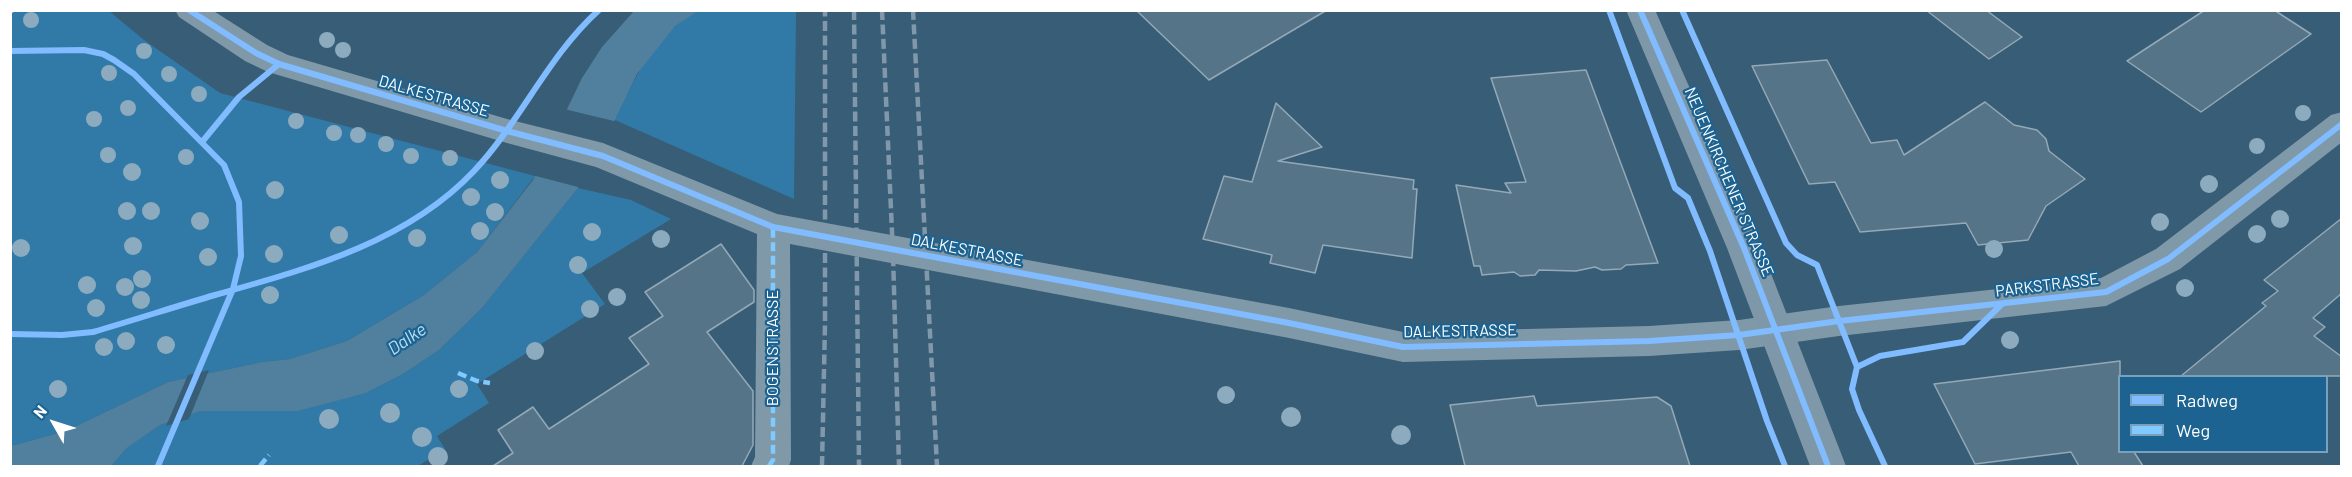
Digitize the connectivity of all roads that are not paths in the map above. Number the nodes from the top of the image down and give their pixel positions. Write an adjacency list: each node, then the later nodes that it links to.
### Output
1 (189, 10): 4 (street, DALKESTRASSE)
2 (1640, 10): 5 (main road, NEUENKIRCHENER STRASSE)
3 (2342, 124): 5 (street, PARKSTRASSE)
4 (773, 227): 5 (street, DALKESTRASSE); 6 (street, BOGENSTRASSE)
5 (1776, 330): 7 (main road, NEUENKIRCHENER STRASSE)
6 (769, 466)
7 (1828, 466)

